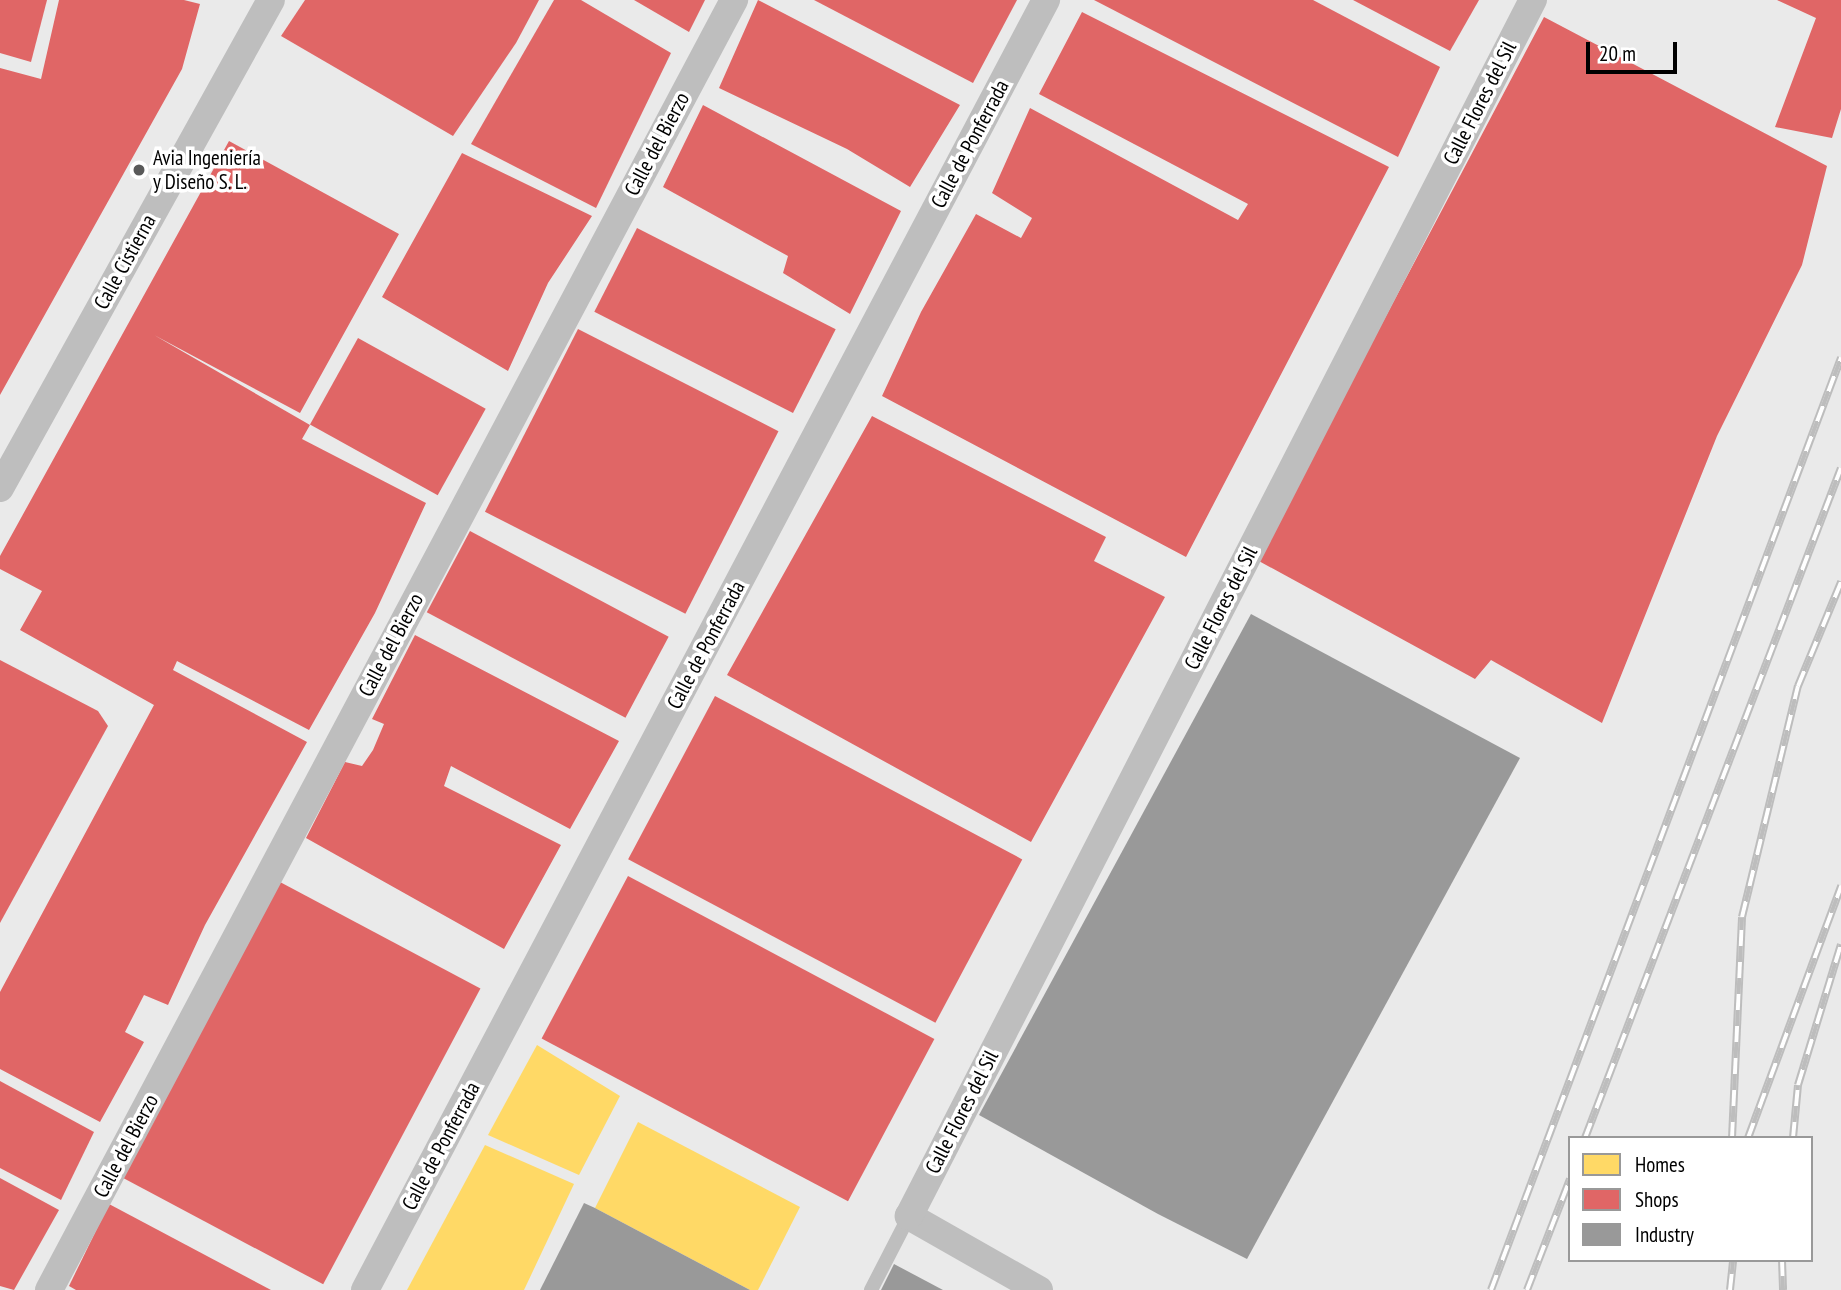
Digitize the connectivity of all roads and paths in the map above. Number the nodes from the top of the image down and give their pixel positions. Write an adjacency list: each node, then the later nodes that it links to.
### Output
1 (271, 0): 5 (street, Calle Cistierna)
2 (734, 0): 7 (street, Calle del Bierzo)
3 (1046, 0): 8 (street, Calle de Ponferrada)
4 (1533, 0): 6 (street, Calle Flores del Sil)
5 (0, 488)
6 (909, 1216): 9 (lane); 10 (street)
7 (49, 1290)
8 (365, 1290)
9 (871, 1290)
10 (1040, 1290)

